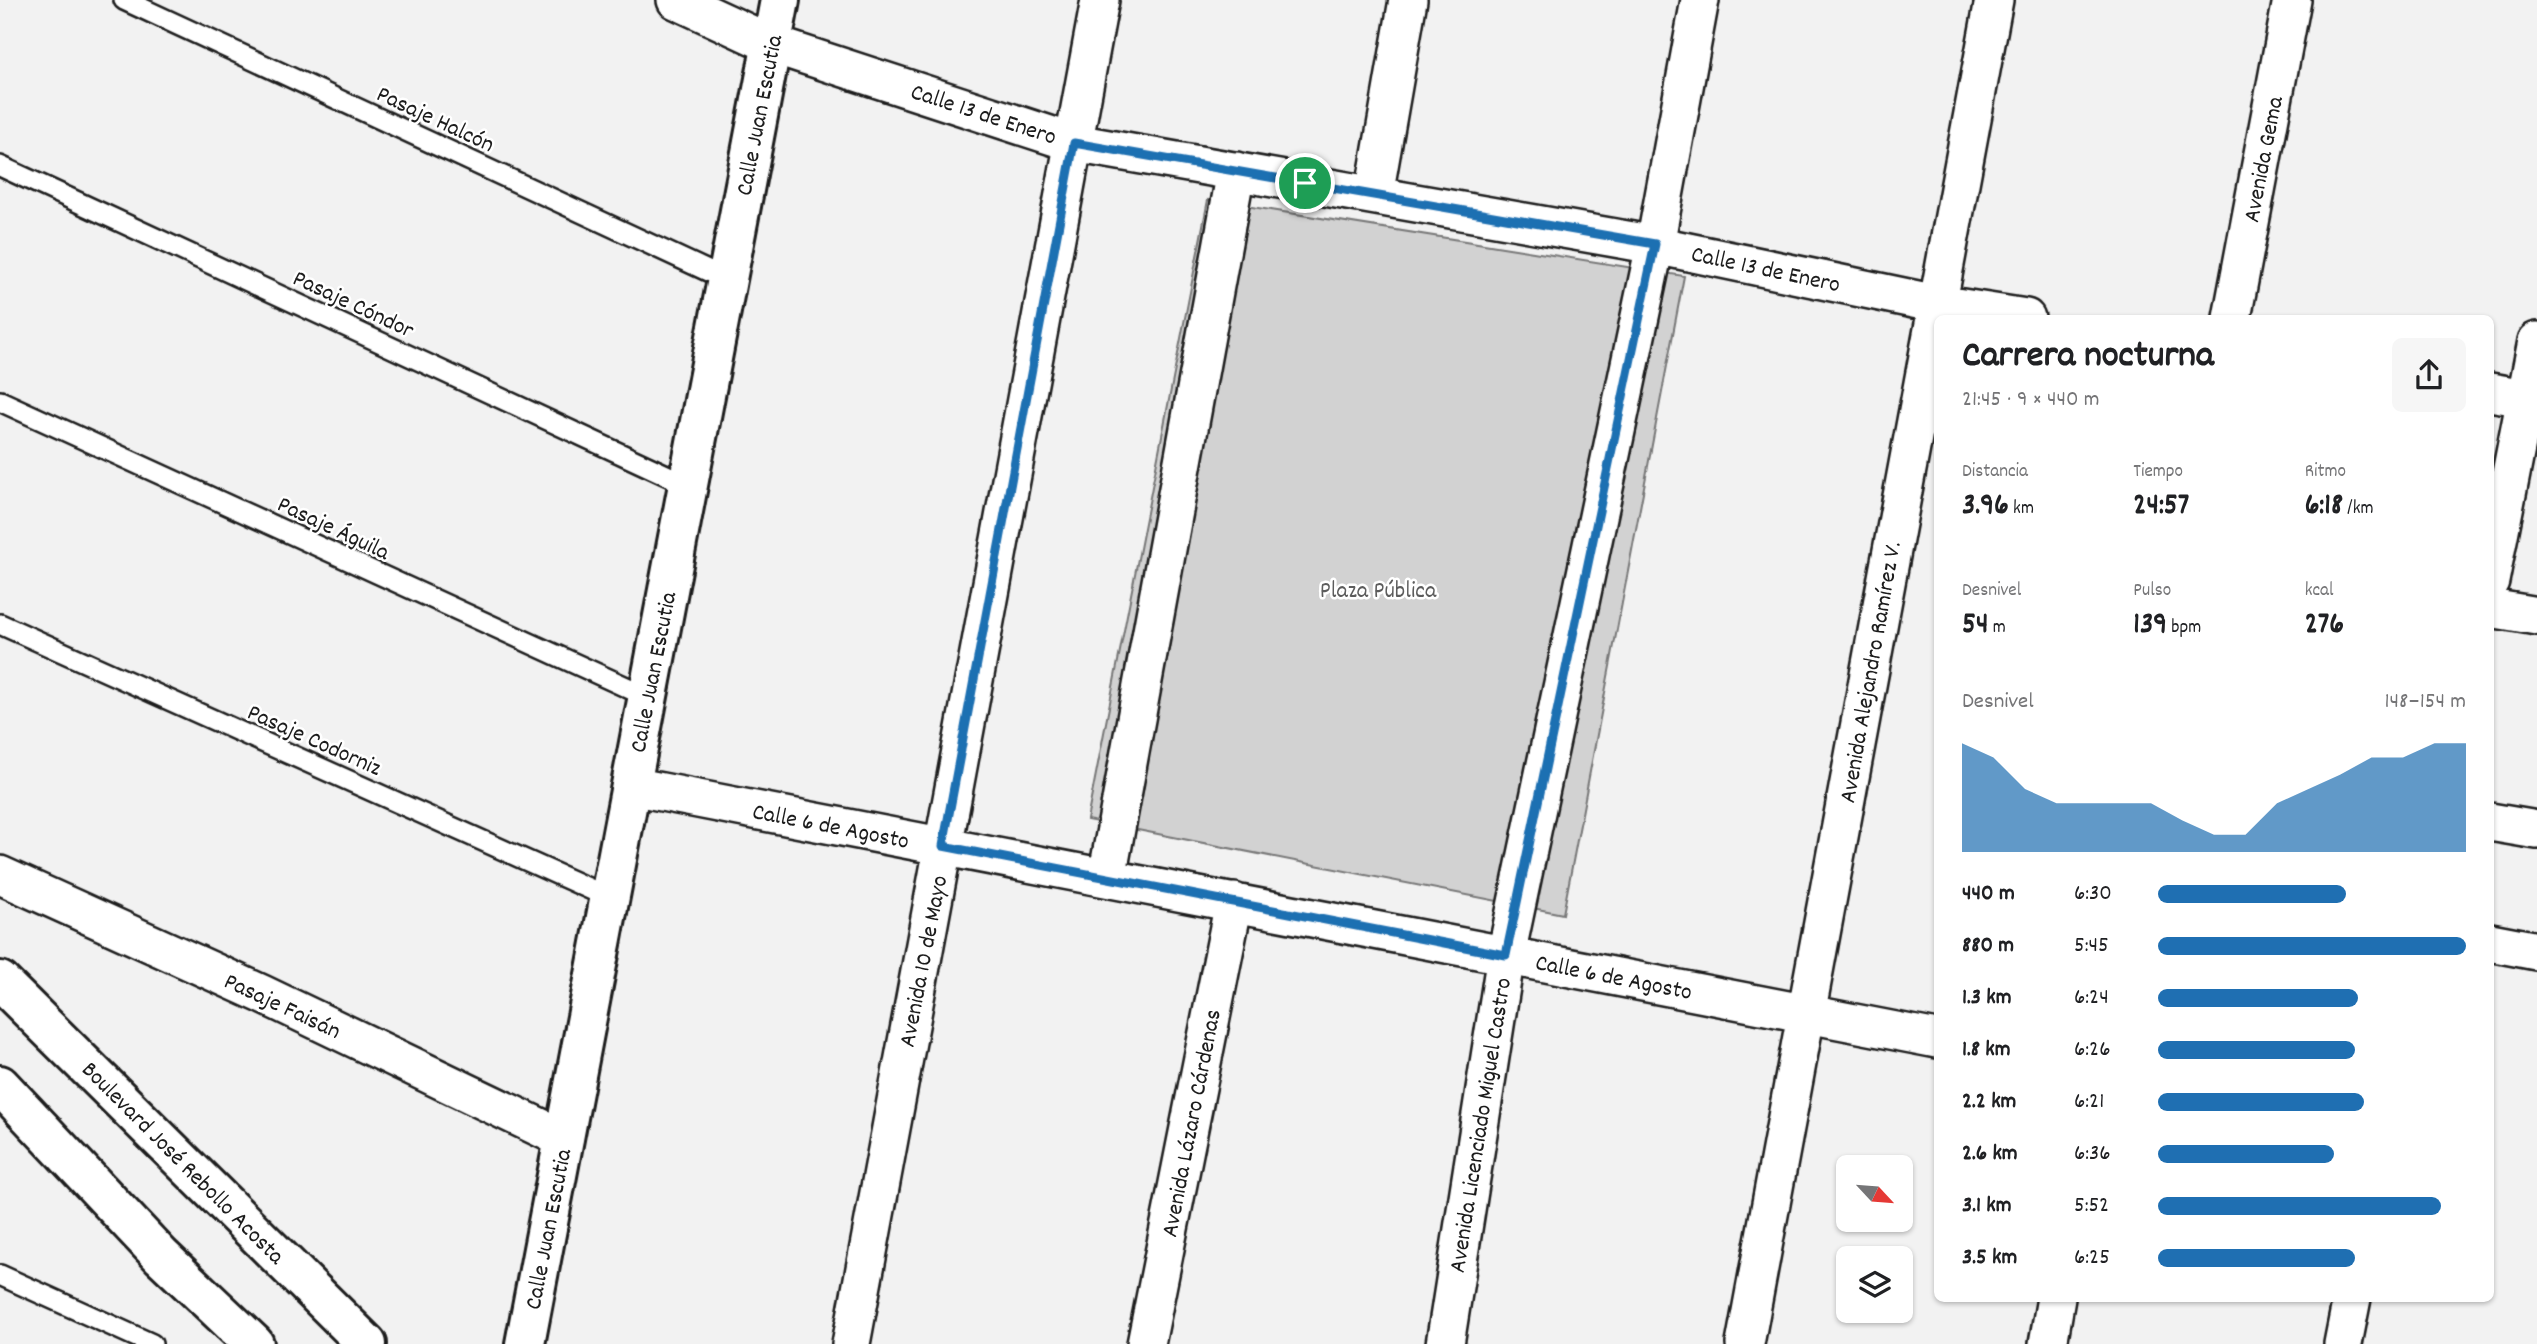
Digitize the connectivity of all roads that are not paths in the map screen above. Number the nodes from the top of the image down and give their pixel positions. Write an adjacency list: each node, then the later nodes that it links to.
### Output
1 (124, 0): 15 (lane, Pasaje Halcón)
2 (676, 0): 9 (street, Calle 13 de Enero)
3 (780, 0): 9 (street, Calle Juan Escutia)
4 (1100, 0): 10 (street, Avenida 10 de Mayo)
5 (1408, 0): 13 (street)
6 (1700, 0): 14 (street, Avenida Licenciado Miguel Castro)
7 (1994, 0): 16 (street, Avenida Alejandro Ramírez V.)
8 (2291, 0): 19 (street, Avenida Gema)
9 (771, 44): 10 (street, Calle 13 de Enero); 15 (street, Calle Juan Escutia)
10 (1074, 143): 12 (street, Calle 13 de Enero); 34 (street, Avenida 10 de Mayo)
11 (0, 166): 25 (lane, Pasaje Cóndor)
12 (1236, 171): 13 (street, Calle 13 de Enero); 36 (street)
13 (1374, 195): 14 (street, Calle 13 de Enero)
14 (1655, 244): 16 (street, Calle 13 de Enero); 41 (street, Avenida Licenciado Miguel Castro)
15 (727, 281): 25 (street, Calle Juan Escutia)
16 (1937, 304): 17 (street, Avenida Alejandro Ramírez V.); 18 (street, Calle 13 de Enero)
17 (1935, 315)
18 (2007, 315)
19 (2233, 315)
20 (1934, 320): 43 (street, Avenida Alejandro Ramírez V.)
21 (2536, 350): 23 (street)
22 (2494, 393): 23 (street)
23 (2525, 398): 26 (street)
24 (0, 401): 30 (lane, Pasaje Águila)
25 (688, 485): 30 (street, Calle Juan Escutia)
26 (2494, 560)
27 (2494, 609): 28 (street)
28 (2537, 617)
29 (0, 624): 37 (lane, Pasaje Codorniz)
30 (648, 697): 31 (street, Calle Juan Escutia)
31 (631, 786): 34 (street, Calle 6 de Agosto); 37 (street, Calle Juan Escutia)
32 (2494, 823): 33 (street)
33 (2537, 830)
34 (943, 846): 36 (street, Calle 6 de Agosto); 54 (street, Avenida 10 de Mayo)
35 (0, 876): 46 (street, Pasaje Faisán)
36 (1107, 878): 38 (street, Calle 6 de Agosto)
37 (610, 898): 46 (street, Calle Juan Escutia)
38 (1234, 902): 41 (street, Calle 6 de Agosto); 55 (street, Avenida Lázaro Cárdenas)
39 (2494, 943): 40 (street)
40 (2537, 950)
41 (1506, 955): 43 (street, Calle 6 de Agosto); 56 (street, Avenida Licenciado Miguel Castro)
42 (0, 981): 52 (street, Boulevard José Rebollo Acosta)
43 (1806, 1014): 44 (street, Calle 6 de Agosto); 57 (street, Avenida Alejandro Ramírez V.)
44 (1934, 1038)
45 (0, 1086): 51 (street)
46 (564, 1139): 53 (street, Calle Juan Escutia)
47 (0, 1275): 50 (lane)
48 (2055, 1302): 58 (street)
49 (2351, 1302): 59 (street)
50 (152, 1344)
51 (254, 1344)
52 (367, 1344)
53 (526, 1344)
54 (850, 1344)
55 (1146, 1344)
56 (1445, 1344)
57 (1745, 1344)
58 (2048, 1344)
59 (2343, 1344)

